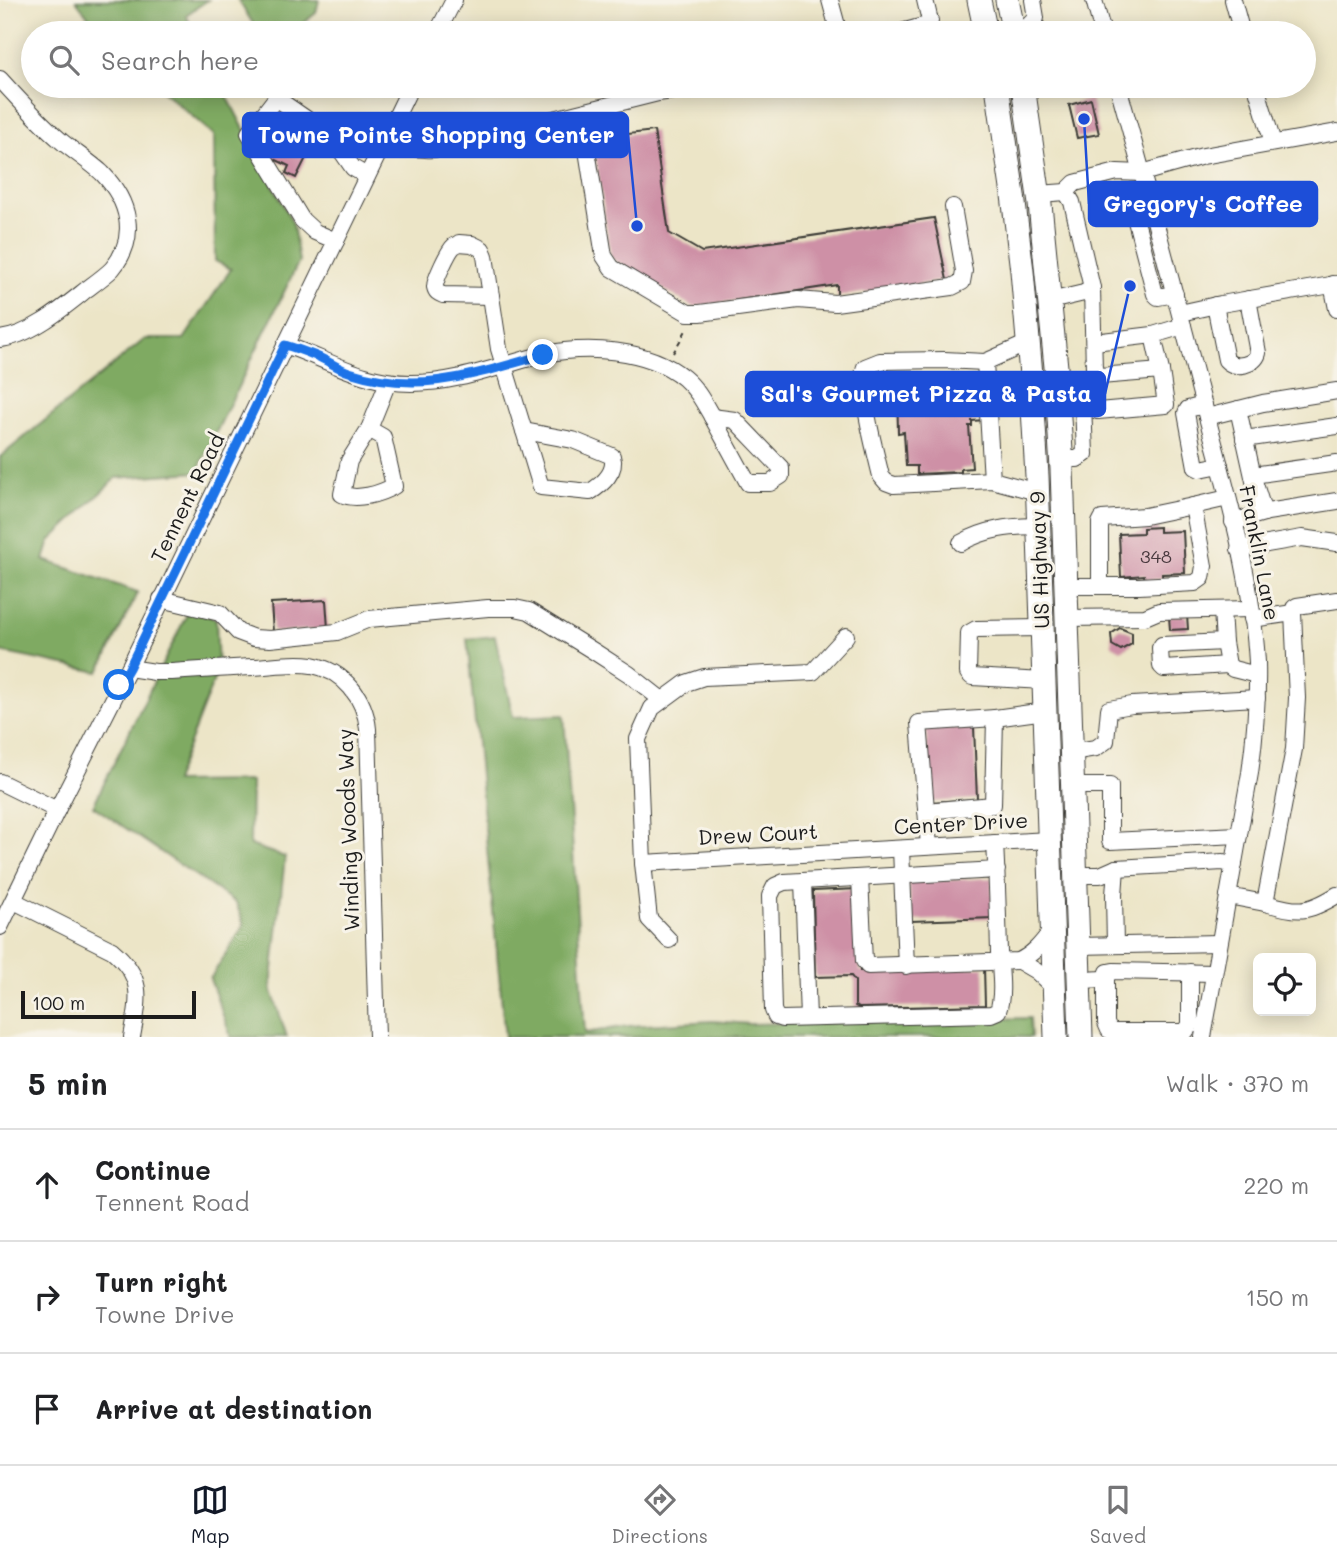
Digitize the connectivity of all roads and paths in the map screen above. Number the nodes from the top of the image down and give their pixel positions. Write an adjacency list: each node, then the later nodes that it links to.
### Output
1 (454, 0): 9 (street)
2 (830, 0): 10 (street)
3 (925, 0): 11 (street)
4 (979, 0): 12 (highway)
5 (1007, 0): 13 (highway)
6 (1033, 0): 14 (street)
7 (1094, 0): 15 (street)
8 (1233, 0): 16 (street)
9 (443, 21)
10 (836, 21)
11 (930, 21)
12 (983, 21)
13 (1011, 21)
14 (1033, 21)
15 (1100, 21)
16 (1239, 21)
17 (0, 79): 44 (street)
18 (405, 98): 26 (street, Tennent Road)
19 (639, 98): 24 (street)
20 (999, 98): 46 (highway, US Highway 9)
21 (1025, 98): 31 (highway, US Highway 9)
22 (1121, 98): 28 (street, Franklin Lane)
23 (1260, 98): 27 (street)
24 (581, 113): 26 (street); 41 (street)
25 (1337, 132): 27 (street)
26 (384, 141): 29 (street, Tennent Road)
27 (1273, 143): 28 (street)
28 (1142, 173): 30 (street); 42 (street, Franklin Lane)
29 (367, 176): 33 (street, Tennent Road); 33 (street)
30 (1066, 192): 31 (street); 35 (street)
31 (1039, 194): 38 (highway, US Highway 9)
32 (953, 207): 41 (street)
33 (336, 242): 47 (street, Tennent Road)
34 (1335, 284): 37 (street); 40 (street)
35 (1092, 288): 38 (street); 45 (street)
36 (491, 296): 49 (street)
37 (1248, 299): 39 (street); 39 (street)
38 (1051, 301): 53 (highway, US Highway 9)
39 (1215, 305): 42 (street)
40 (1337, 309)
41 (696, 313): 50 (path)
42 (1182, 319): 43 (street); 59 (street, Franklin Lane)
43 (1153, 335): 45 (street); 51 (street)
44 (0, 339)
45 (1094, 342): 51 (street)
46 (1028, 343): 48 (street); 70 (highway, US Highway 9)
47 (285, 345): 52 (street); 82 (street, Tennent Road)
48 (985, 362): 69 (street); 69 (street)
49 (504, 366): 50 (street); 52 (street); 63 (street)
50 (665, 366): 60 (street)
51 (1161, 370): 56 (street)
52 (388, 382): 62 (street)
53 (1057, 386): 55 (street); 65 (highway, US Highway 9)
54 (1337, 391): 58 (street)
55 (1083, 404): 56 (street); 65 (street)
56 (1166, 405): 57 (street)
57 (1188, 409): 59 (street); 67 (street)
58 (1238, 409): 59 (street); 64 (street)
59 (1206, 411): 67 (street, Franklin Lane)
60 (712, 417): 60 (street)
61 (1337, 426): 64 (street)
62 (369, 429)
63 (524, 431): 63 (street)
64 (1244, 439): 68 (street)
65 (1061, 458): 81 (highway, US Highway 9)
66 (1337, 463): 68 (street)
67 (1220, 465): 71 (street, Franklin Lane)
68 (1253, 475): 74 (street)
69 (992, 480): 70 (street)
70 (1037, 492): 76 (highway, US Highway 9)
71 (1228, 498): 73 (street); 75 (street, Franklin Lane)
72 (1337, 501): 74 (street)
73 (1194, 506): 80 (street); 80 (street)
74 (1264, 513): 75 (street)
75 (1233, 522): 79 (street, Franklin Lane)
76 (1038, 526): 77 (street); 88 (highway, US Highway 9)
77 (961, 543)
78 (1337, 543): 79 (street)
79 (1240, 549): 86 (street, Franklin Lane)
80 (1100, 585): 81 (street)
81 (1066, 586): 87 (highway, US Highway 9)
82 (162, 599): 92 (street, Tennent Road); 96 (street)
83 (1337, 600): 85 (street)
84 (1222, 610): 86 (street); 87 (street); 90 (street)
85 (1293, 613): 86 (street); 121 (street)
86 (1251, 614): 93 (street, Franklin Lane)
87 (1067, 618): 99 (highway, US Highway 9)
88 (1042, 628): 94 (highway, US Highway 9); 94 (street)
89 (846, 636): 96 (street)
90 (1224, 642): 91 (street); 91 (street)
91 (1227, 665): 93 (street)
92 (129, 668): 102 (street, Tennent Road); 141 (street, Winding Woods Way)
93 (1257, 675): 95 (street, Franklin Lane)
94 (1044, 681): 97 (highway, US Highway 9)
95 (1257, 698): 99 (street); 104 (street, Franklin Lane)
96 (662, 700): 110 (street)
97 (1045, 711): 98 (street); 105 (highway, US Highway 9)
98 (995, 718): 103 (street); 103 (street)
99 (1071, 752): 101 (highway, US Highway 9)
100 (0, 782): 102 (street)
101 (1072, 786): 104 (street); 114 (highway, US Highway 9)
102 (57, 810): 120 (street, Tennent Road)
103 (926, 811): 107 (street)
104 (1239, 835): 111 (street, Franklin Lane)
105 (1049, 840): 106 (street, Center Drive); 123 (highway, US Highway 9)
106 (995, 843): 107 (street, Center Drive); 113 (street)
107 (929, 846): 108 (street, Center Drive)
108 (901, 849): 109 (street, Center Drive); 115 (street)
109 (876, 850): 110 (street, Drew Court)
110 (643, 863): 124 (street)
111 (1234, 864): 112 (street); 119 (street, Franklin Lane)
112 (1116, 868): 114 (street); 126 (street)
113 (997, 870): 115 (street); 128 (street)
114 (1076, 875): 127 (highway, US Highway 9)
115 (902, 876): 116 (street); 130 (street)
116 (860, 878): 117 (street); 130 (street)
117 (803, 881): 136 (street); 136 (street)
118 (1337, 895): 121 (street)
119 (1228, 896): 121 (street); 125 (street, Franklin Lane)
120 (13, 901): 122 (street, Tennent Road); 140 (street)
121 (1265, 903)
122 (0, 927)
123 (1052, 930): 129 (street); 135 (highway, US Highway 9)
124 (669, 940)
125 (1219, 943): 126 (street); 132 (street, Franklin Lane)
126 (1115, 945): 127 (street)
127 (1078, 946): 134 (highway, US Highway 9)
128 (1000, 961): 129 (street); 130 (street); 136 (street)
129 (1019, 961): 135 (street)
130 (906, 966)
131 (1190, 972): 132 (street); 133 (street); 138 (street)
132 (1214, 972): 138 (street, Franklin Lane)
133 (1106, 979): 134 (street); 137 (street)
134 (1079, 980): 139 (highway, US Highway 9)
135 (1054, 988): 142 (highway, US Highway 9)
136 (808, 1018)
137 (1106, 1023): 138 (street); 139 (street)
138 (1199, 1030)
139 (1081, 1031)
140 (132, 1037)
141 (377, 1037)
142 (1056, 1037)

